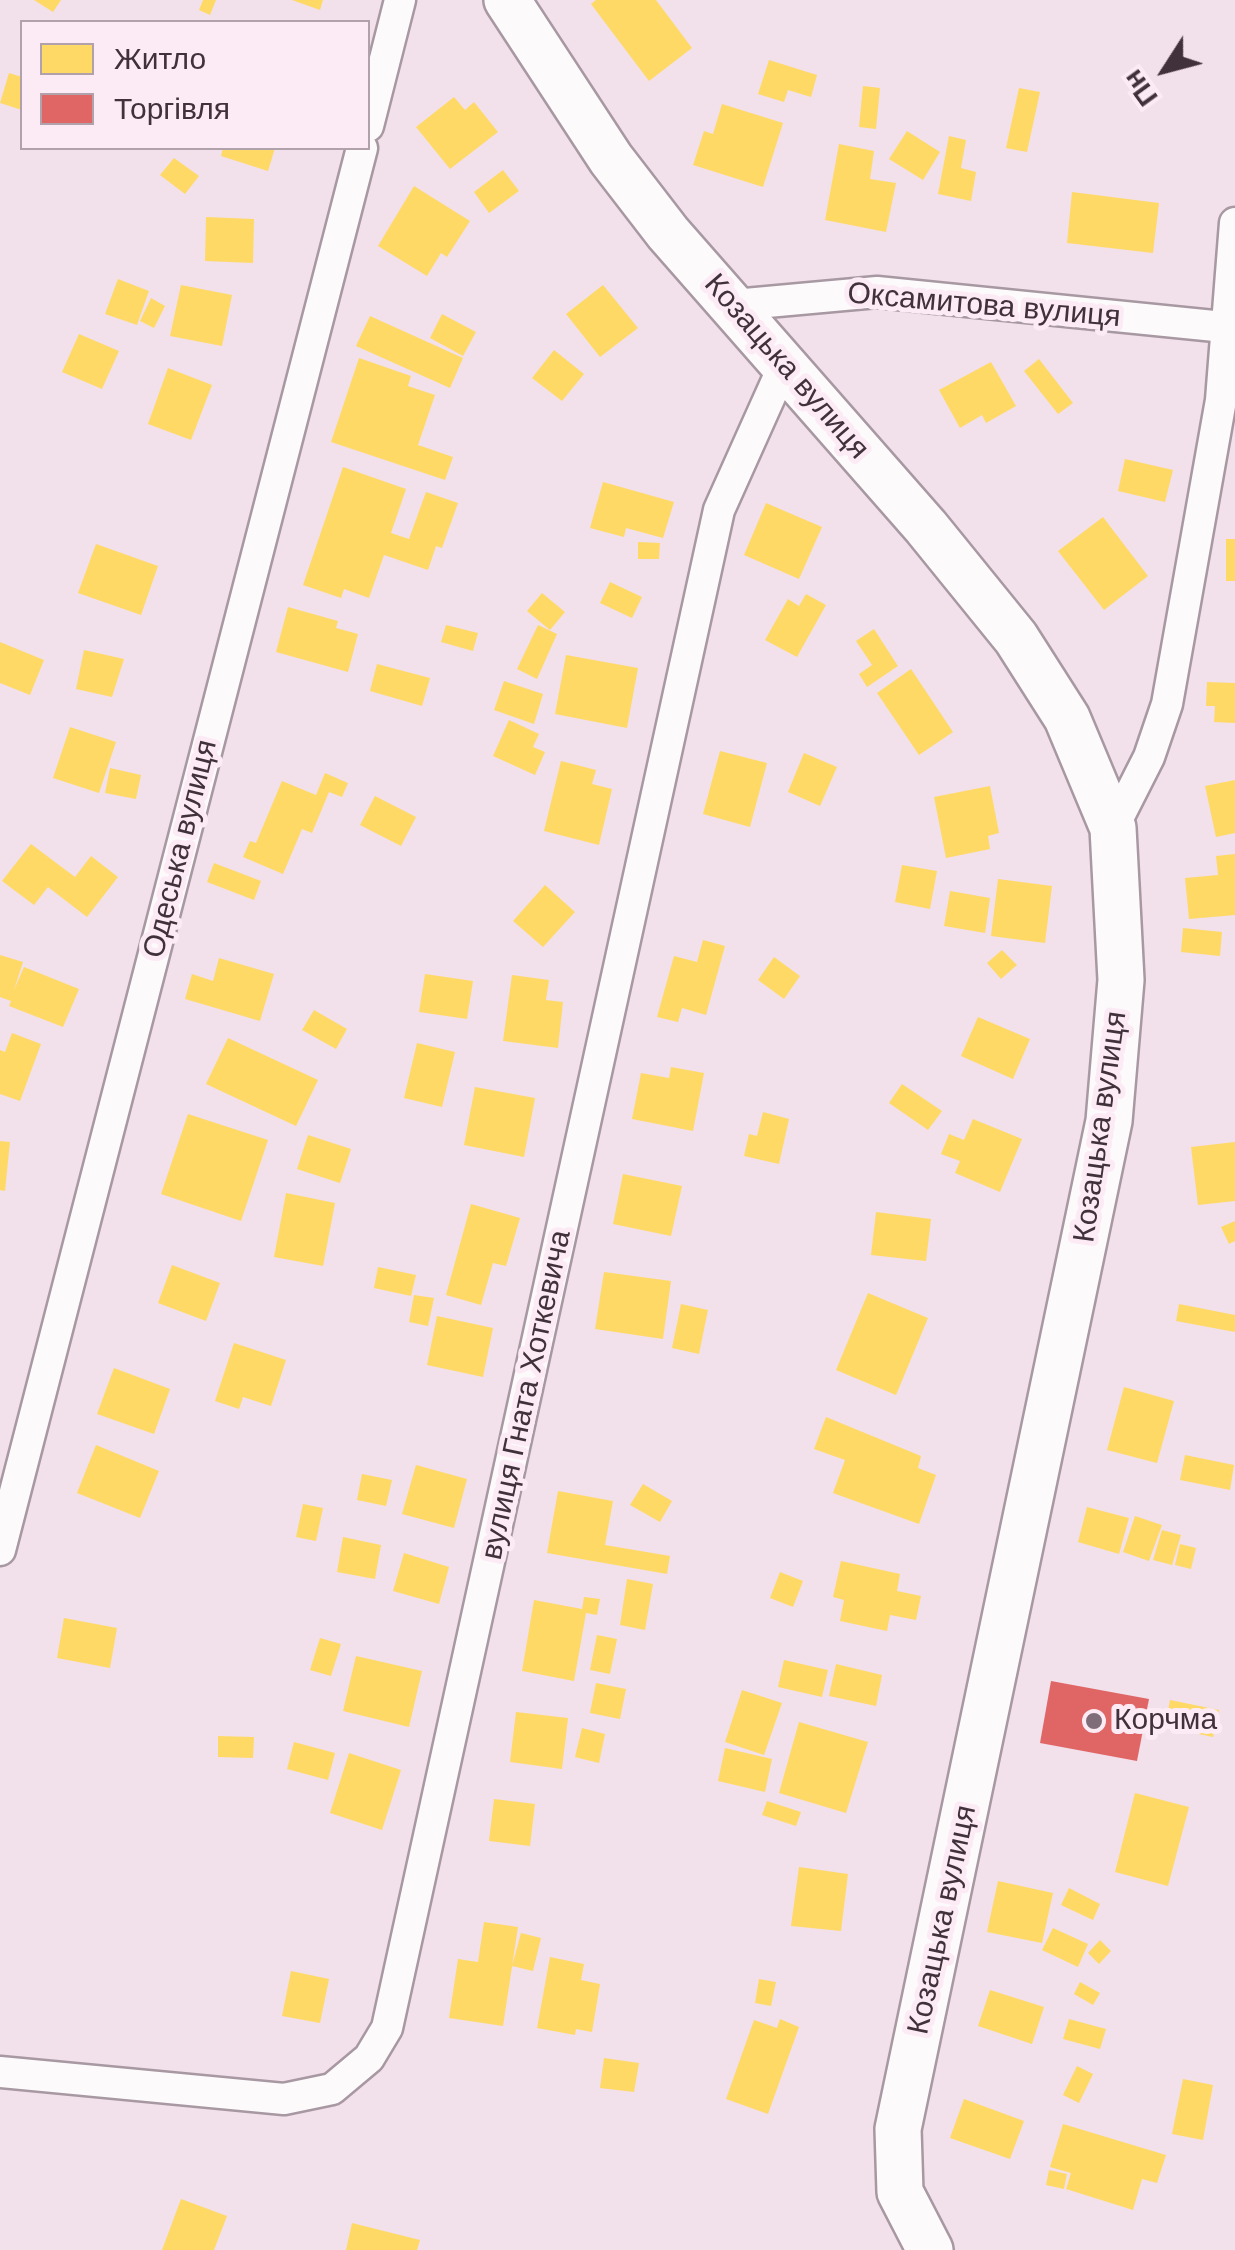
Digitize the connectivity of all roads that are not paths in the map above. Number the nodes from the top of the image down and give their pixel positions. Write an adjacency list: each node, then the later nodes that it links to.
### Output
1 (400, 0): 3 (street)
2 (507, 0): 6 (main road, Козацька вулиця)
3 (370, 118)
4 (361, 150): 10 (street, Одеська вулиця)
5 (1235, 223): 7 (street)
6 (734, 305): 7 (street, Оксамитова вулиця); 8 (main road, Козацька вулиця)
7 (1231, 328): 9 (street)
8 (784, 363): 9 (main road, Козацька вулиця); 11 (street, вулиця Гната Хоткевича)
9 (1113, 828): 12 (main road, Козацька вулиця)
10 (0, 1550)
11 (0, 2072)
12 (930, 2250)

